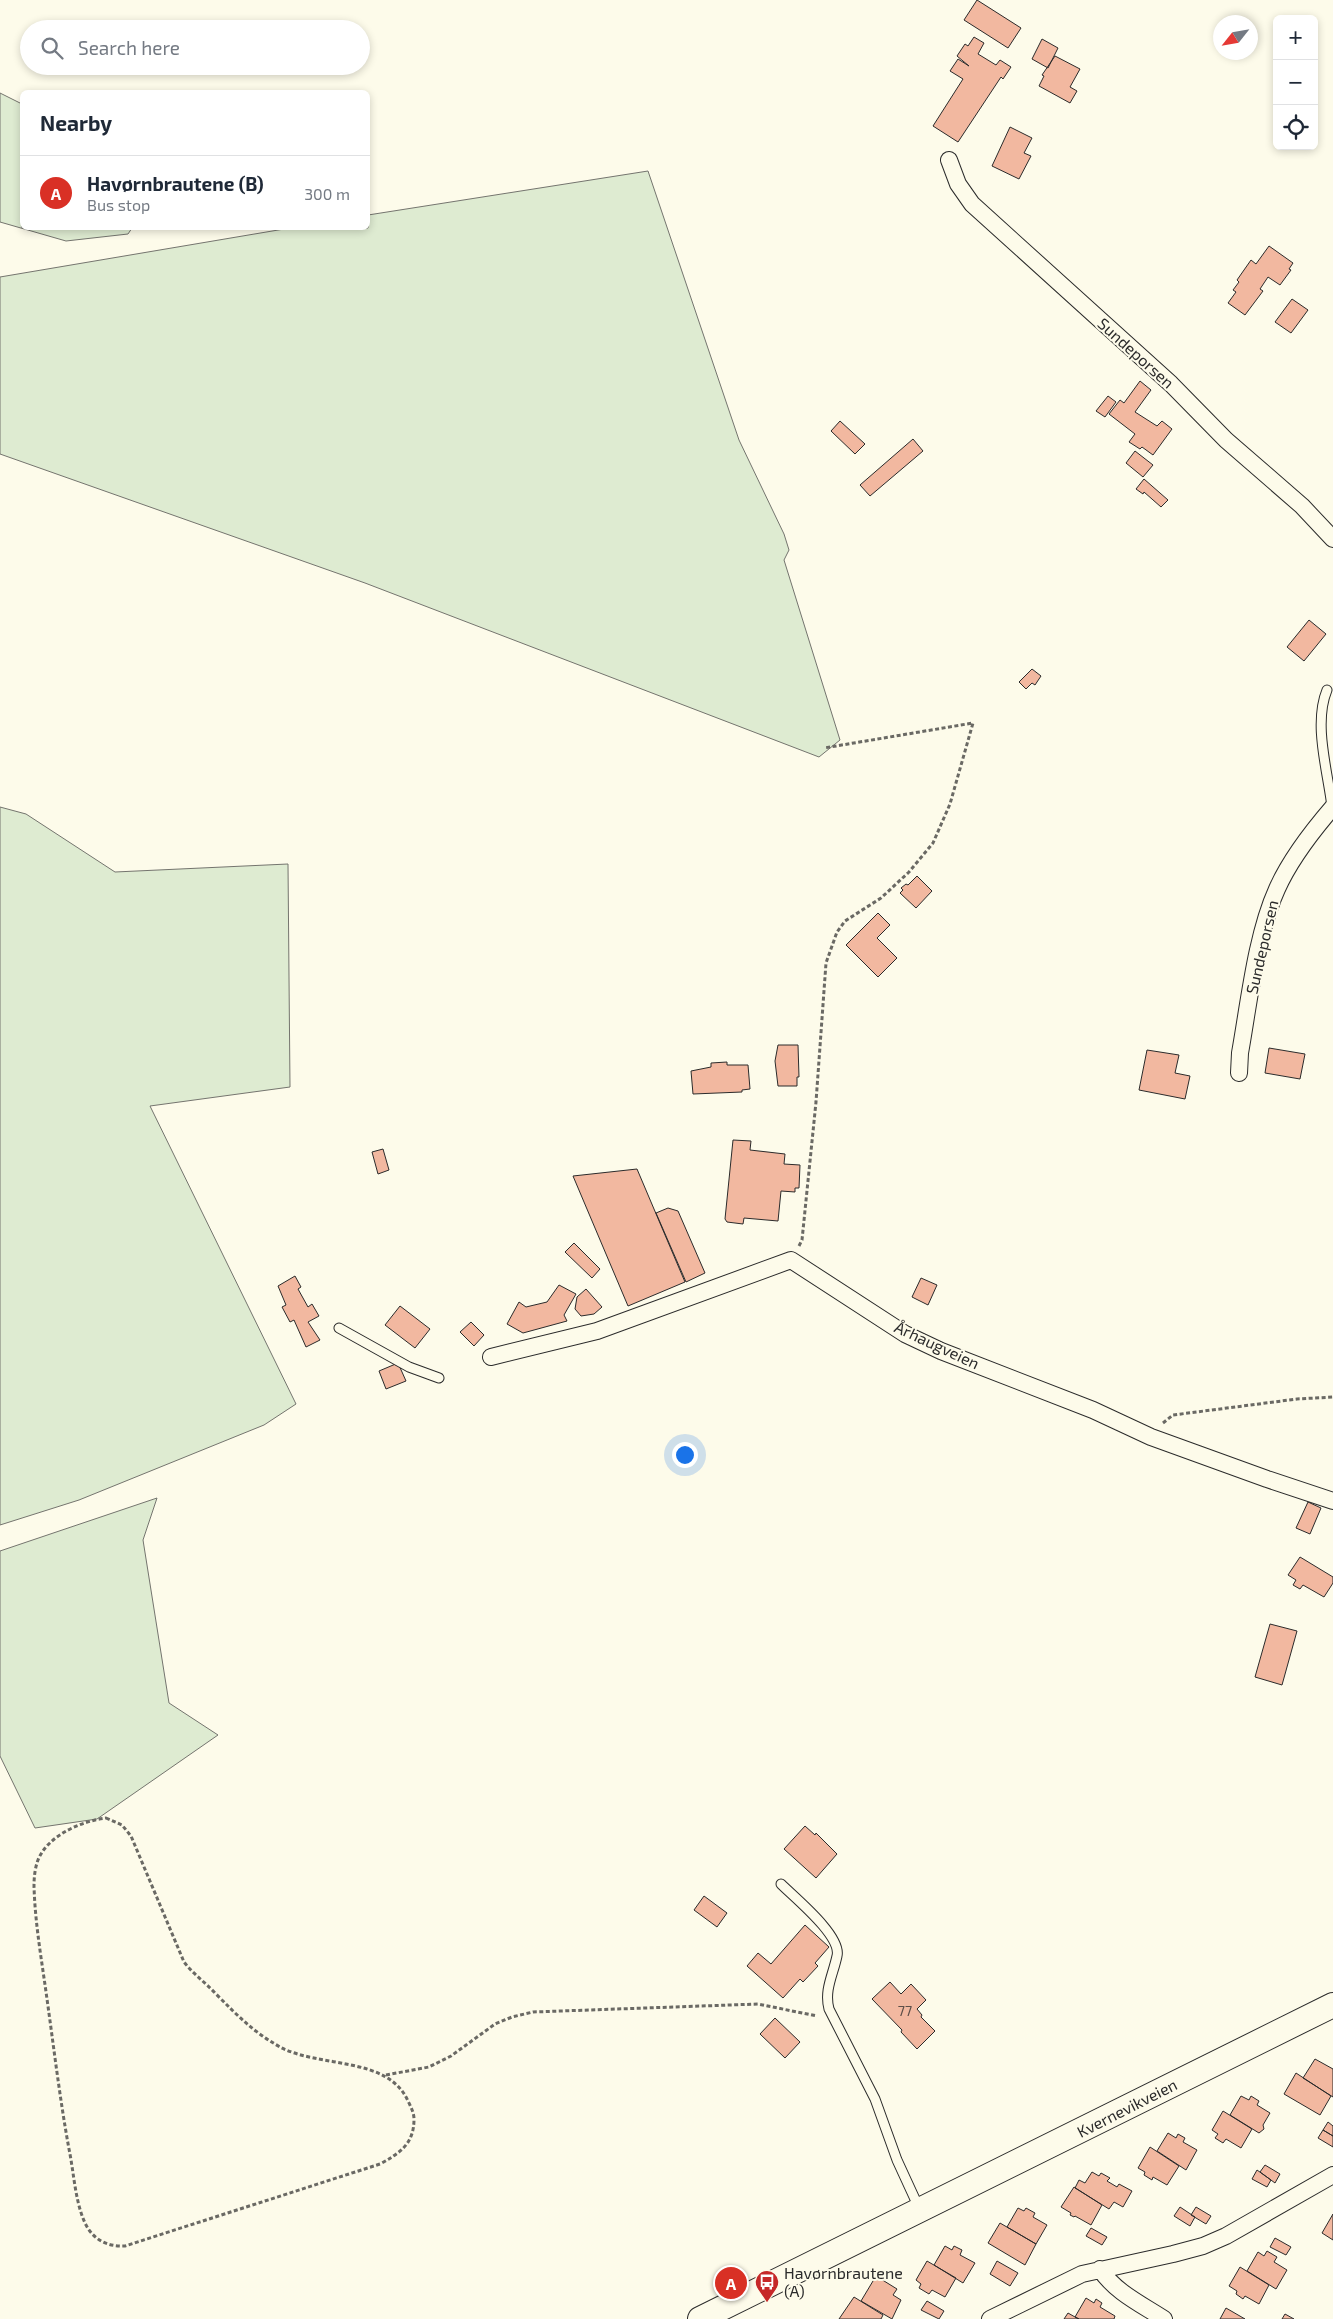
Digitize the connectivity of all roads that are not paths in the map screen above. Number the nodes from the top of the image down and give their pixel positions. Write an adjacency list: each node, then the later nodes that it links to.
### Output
1 (949, 160): 2 (street, Sundeporsen)
2 (1333, 539)
3 (1327, 690): 4 (lane, Sundeporsen)
4 (1333, 807): 5 (street, Sundeporsen)
5 (1239, 1073)
6 (339, 1328): 8 (lane)
7 (491, 1357): 9 (street, Århaugveien)
8 (439, 1378)
9 (1333, 1501)
10 (781, 1884): 13 (lane)
11 (1333, 2005): 13 (main road, Kvernevikveien)
12 (1333, 2175): 14 (street)
13 (920, 2210): 15 (main road, Kvernevikveien)
14 (1100, 2269): 16 (street); 17 (street)
15 (700, 2319)
16 (990, 2319)
17 (1164, 2319)

